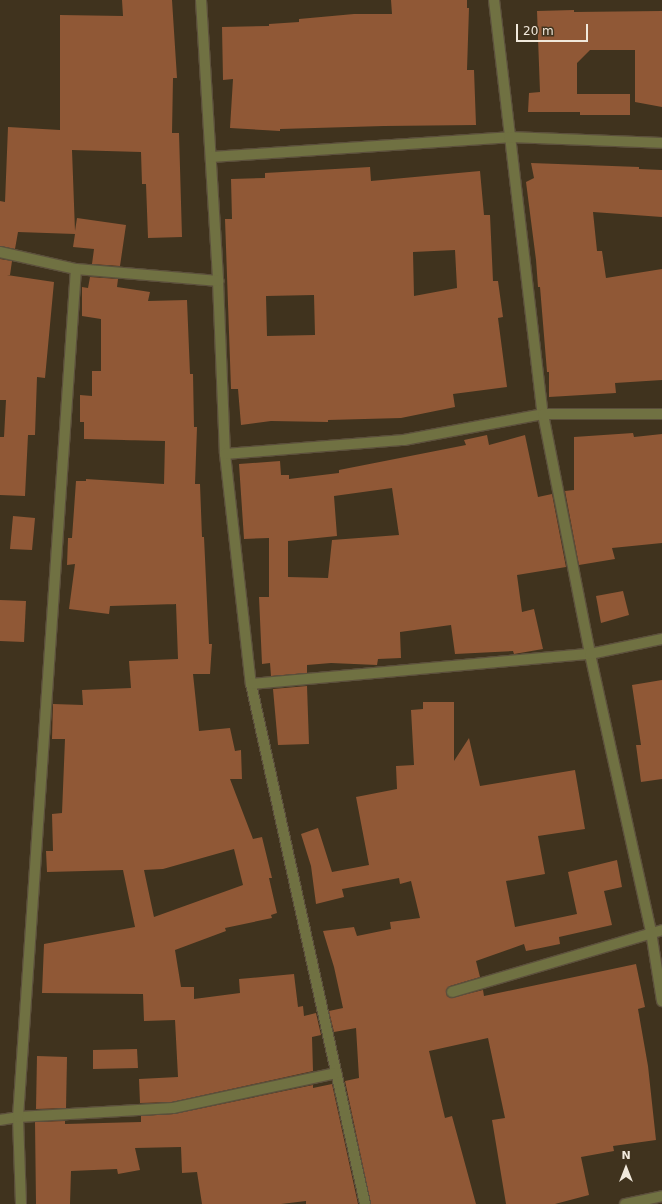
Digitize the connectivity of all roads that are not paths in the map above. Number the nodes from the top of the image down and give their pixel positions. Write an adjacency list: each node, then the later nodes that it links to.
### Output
1 (201, 0): 5 (street)
2 (494, 0): 3 (street)
3 (509, 138): 4 (street); 5 (street); 9 (street)
4 (662, 143)
5 (210, 157): 8 (street)
6 (0, 252): 7 (street)
7 (76, 269): 8 (street); 20 (street)
8 (218, 280): 11 (street)
9 (543, 414): 10 (street); 11 (street); 13 (street)
10 (662, 414)
11 (225, 454): 14 (street)
12 (662, 640): 13 (street)
13 (590, 654): 14 (street); 16 (street)
14 (251, 684): 19 (street)
15 (662, 930): 16 (street)
16 (651, 932): 17 (street); 18 (street)
17 (452, 992)
18 (662, 1001)
19 (336, 1073): 20 (street); 24 (street)
20 (18, 1117): 21 (street); 23 (street)
21 (0, 1120)
22 (662, 1196): 25 (street)
23 (21, 1204)
24 (365, 1204)
25 (625, 1204)

